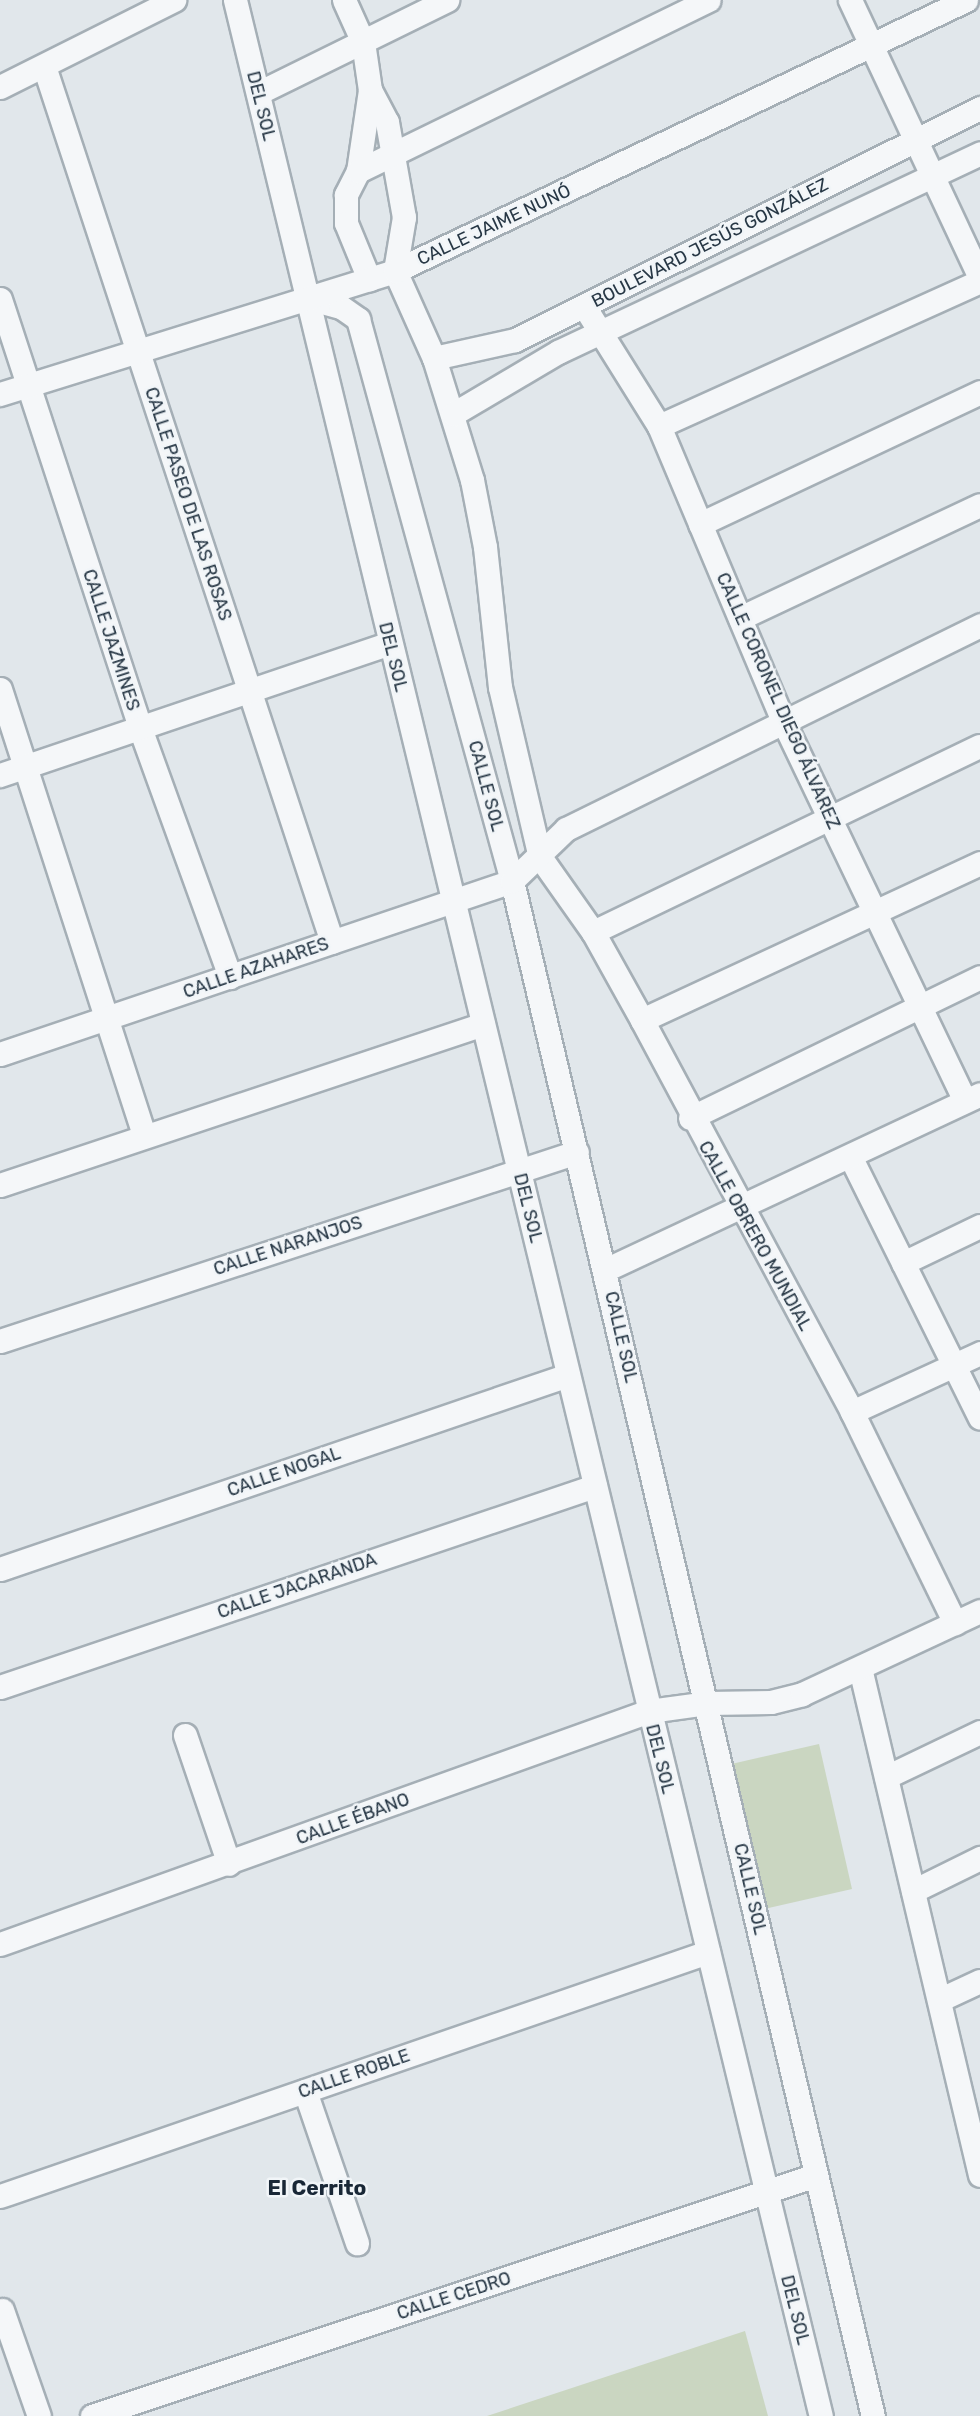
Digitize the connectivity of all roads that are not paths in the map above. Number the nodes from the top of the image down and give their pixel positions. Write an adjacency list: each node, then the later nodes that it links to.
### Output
1 (174, 0): 10 (street)
2 (235, 0): 13 (street, DEL SOL)
3 (344, 0): 8 (street)
4 (447, 0): 8 (street)
5 (709, 0): 17 (street)
6 (850, 0): 9 (street)
7 (966, 0): 9 (street, CALLE JAIME NUNÓ)
8 (363, 41): 12 (street); 13 (street)
9 (872, 47): 15 (street); 20 (street, CALLE JAIME NUNÓ)
10 (44, 66): 11 (street); 28 (street, CALLE PASEO DE LAS ROSAS)
11 (0, 87)
12 (370, 90): 17 (street); 18 (street)
13 (258, 93): 23 (street, DEL SOL)
14 (980, 108): 15 (street, BOULEVARD JESÚS GONZÁLEZ)
15 (915, 141): 19 (street); 25 (street, BOULEVARD JESÚS GONZÁLEZ)
16 (980, 153): 19 (street, BOULEVARD JESÚS GONZÁLEZ)
17 (392, 154): 18 (street); 20 (street)
18 (358, 170): 21 (street)
19 (931, 176): 22 (street); 26 (street, BOULEVARD JESÚS GONZÁLEZ)
20 (395, 271): 21 (street, CALLE JAIME NUNÓ); 30 (street)
21 (369, 279): 23 (street, CALLE JAIME NUNÓ)
22 (980, 279): 35 (street)
23 (307, 298): 28 (street, CALLE JAIME NUNÓ); 40 (street, DEL SOL); 51 (street, CALLE SOL)
24 (0, 299): 31 (street, CALLE JAZMINES)
25 (584, 306): 26 (street, CALLE CORONEL DIEGO ÁLVAREZ); 27 (street, BOULEVARD JESÚS GONZÁLEZ)
26 (601, 332): 29 (street, BOULEVARD JESÚS GONZÁLEZ); 35 (street, CALLE CORONEL DIEGO ÁLVAREZ)
27 (515, 341): 29 (street); 30 (street, BOULEVARD JESÚS GONZÁLEZ)
28 (138, 351): 31 (street, CALLE JAIME NUNÓ); 42 (street, CALLE PASEO DE LAS ROSAS)
29 (558, 352): 34 (street, BOULEVARD JESÚS GONZÁLEZ)
30 (434, 358): 34 (street)
31 (27, 385): 33 (street, CALLE JAIME NUNÓ); 44 (street, CALLE JAZMINES)
32 (980, 392): 37 (street)
33 (0, 394)
34 (453, 414): 49 (street)
35 (659, 426): 37 (street, CALLE CORONEL DIEGO ÁLVAREZ)
36 (980, 505): 38 (street)
37 (700, 524): 38 (street, CALLE CORONEL DIEGO ÁLVAREZ)
38 (740, 618): 43 (street, CALLE CORONEL DIEGO ÁLVAREZ)
39 (980, 625): 43 (street)
40 (389, 643): 42 (street); 52 (street, DEL SOL)
41 (0, 689): 46 (street)
42 (250, 691): 44 (street); 55 (street, CALLE PASEO DE LAS ROSAS)
43 (783, 721): 48 (street, CALLE CORONEL DIEGO ÁLVAREZ); 49 (street)
44 (140, 728): 46 (street); 56 (street, CALLE JAZMINES)
45 (980, 746): 48 (street)
46 (25, 767): 47 (street); 59 (street)
47 (0, 775)
48 (830, 819): 53 (street, CALLE CORONEL DIEGO ÁLVAREZ); 54 (street)
49 (540, 857): 51 (street); 54 (street, CALLE OBRERO MUNDIAL)
50 (980, 863): 53 (street)
51 (512, 881): 52 (street, CALLE AZAHARES); 66 (street, CALLE SOL)
52 (453, 901): 55 (street, CALLE AZAHARES); 61 (street, DEL SOL)
53 (875, 914): 58 (street, CALLE CORONEL DIEGO ÁLVAREZ); 60 (street)
54 (593, 932): 60 (street, CALLE OBRERO MUNDIAL)
55 (332, 942): 56 (street, CALLE AZAHARES)
56 (230, 977): 59 (street, CALLE AZAHARES)
57 (980, 977): 58 (street)
58 (920, 1006): 63 (street, CALLE CORONEL DIEGO ÁLVAREZ); 64 (street)
59 (106, 1019): 62 (street, CALLE AZAHARES); 65 (street)
60 (642, 1020): 64 (street, CALLE OBRERO MUNDIAL)
61 (483, 1024): 65 (street); 68 (street, DEL SOL)
62 (0, 1054)
63 (972, 1098): 67 (street)
64 (690, 1118): 70 (street, CALLE OBRERO MUNDIAL)
65 (144, 1136): 69 (street)
66 (577, 1152): 68 (street, CALLE NARANJOS); 73 (street, CALLE SOL)
67 (850, 1156): 70 (street); 72 (street)
68 (519, 1171): 74 (street, CALLE NARANJOS); 77 (street, DEL SOL)
69 (0, 1185)
70 (743, 1209): 73 (street); 78 (street, CALLE OBRERO MUNDIAL)
71 (980, 1226): 72 (street)
72 (903, 1263): 76 (street)
73 (605, 1269): 86 (street, CALLE SOL)
74 (0, 1341)
75 (980, 1353): 76 (street)
76 (954, 1365): 78 (street); 79 (street)
77 (568, 1375): 80 (street, DEL SOL); 81 (street, CALLE NOGAL)
78 (852, 1412): 83 (street, CALLE OBRERO MUNDIAL)
79 (980, 1418)
80 (595, 1486): 85 (street, CALLE JACARANDA); 87 (street, DEL SOL)
81 (0, 1569)
82 (980, 1611): 83 (street, CALLE ÉBANO)
83 (956, 1623): 84 (street, CALLE ÉBANO)
84 (860, 1668): 86 (street, CALLE ÉBANO); 90 (street)
85 (0, 1687)
86 (708, 1703): 87 (street, CALLE ÉBANO); 100 (street, CALLE SOL)
87 (649, 1712): 92 (street, CALLE ÉBANO); 95 (street, DEL SOL)
88 (980, 1732): 90 (street)
89 (185, 1735): 92 (street)
90 (886, 1777): 93 (street)
91 (980, 1858): 93 (street)
92 (229, 1864): 94 (street, CALLE ÉBANO)
93 (913, 1891): 97 (street)
94 (0, 1944)
95 (708, 1952): 98 (street, CALLE ROBLE); 102 (street, DEL SOL)
96 (980, 1981): 97 (street)
97 (939, 2000): 99 (street)
98 (305, 2091): 103 (street, CALLE ROBLE); 104 (street)
99 (973, 2107): 101 (street)
100 (816, 2175): 102 (street, CALLE CEDRO); 109 (street, CALLE SOL)
101 (980, 2175)
102 (767, 2192): 107 (street, CALLE CEDRO); 108 (street, DEL SOL)
103 (0, 2196)
104 (357, 2243)
105 (2, 2310): 106 (street)
106 (39, 2416)
107 (92, 2416)
108 (821, 2416)
109 (873, 2416)

